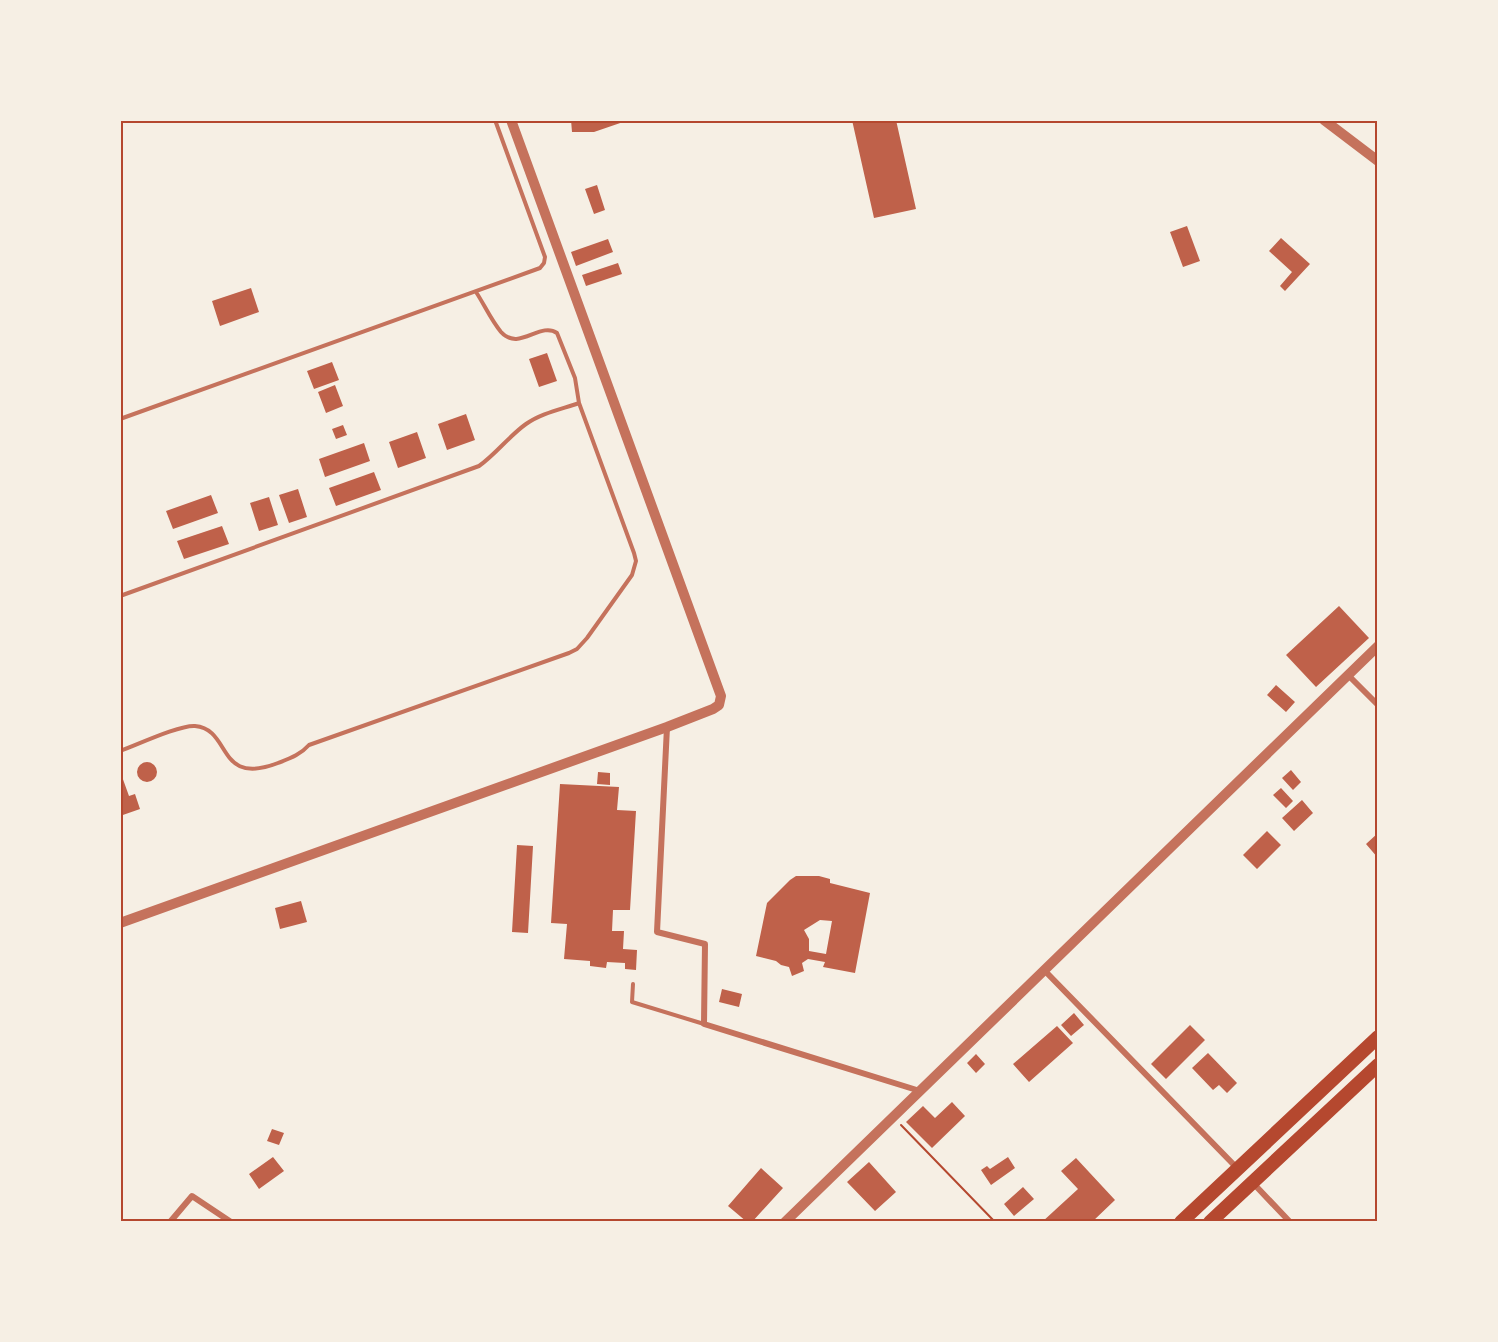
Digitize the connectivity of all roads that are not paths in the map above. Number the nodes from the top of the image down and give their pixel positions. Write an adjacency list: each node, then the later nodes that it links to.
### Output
1 (495, 120): 5 (lane)
2 (511, 120): 12 (street)
3 (1324, 120): 4 (street)
4 (1377, 159)
5 (476, 292): 6 (lane); 7 (lane)
6 (579, 403): 8 (lane); 13 (lane)
7 (120, 419)
8 (120, 596)
9 (1378, 646): 10 (street)
10 (1348, 675): 11 (street); 15 (street)
11 (1378, 705)
12 (667, 727): 14 (street); 17 (street)
13 (120, 751)
14 (120, 923)
15 (1045, 971): 20 (street); 21 (street)
16 (633, 984): 17 (lane)
17 (704, 1024): 20 (street)
18 (1378, 1037): 21 (highway)
19 (1378, 1065): 22 (highway)
20 (920, 1091): 25 (street)
21 (1238, 1169): 26 (highway)
22 (1252, 1183): 27 (highway); 28 (street)
23 (170, 1222): 24 (street)
24 (231, 1222)
25 (785, 1222)
26 (1181, 1222)
27 (1210, 1222)
28 (1290, 1222)

